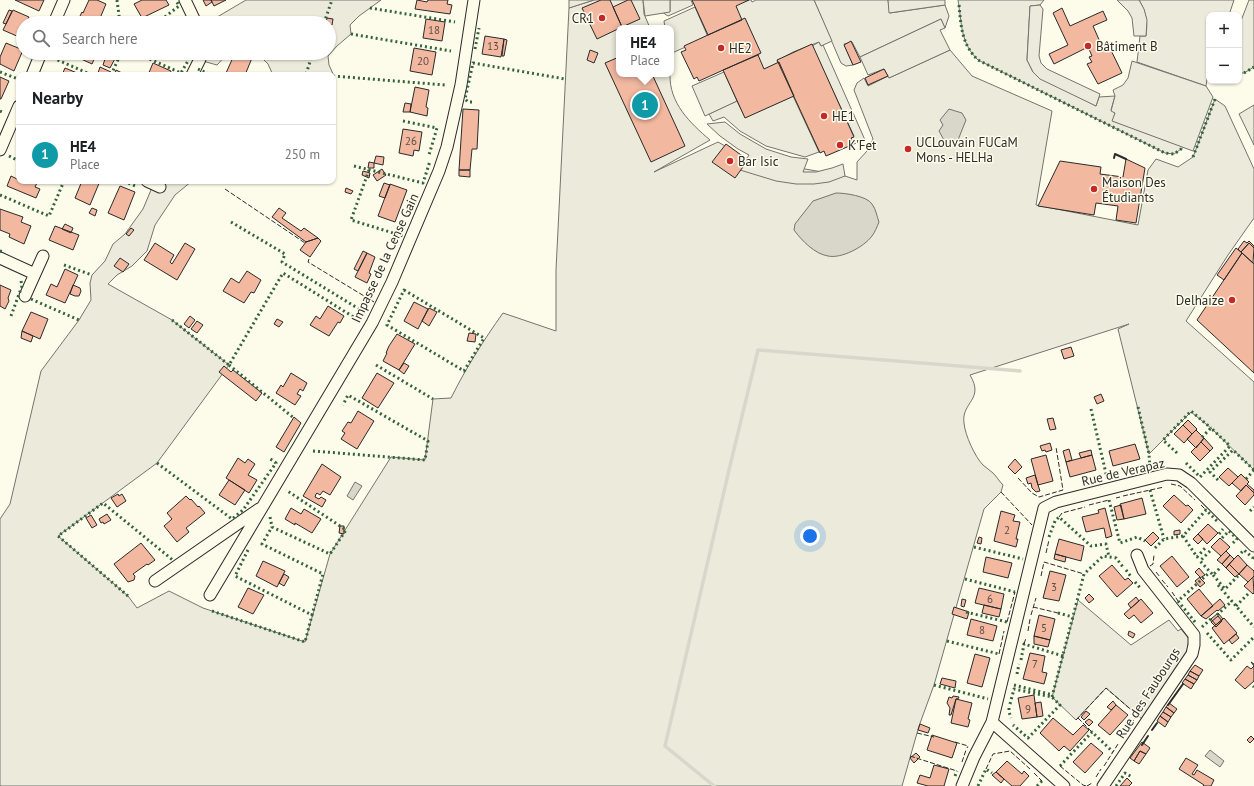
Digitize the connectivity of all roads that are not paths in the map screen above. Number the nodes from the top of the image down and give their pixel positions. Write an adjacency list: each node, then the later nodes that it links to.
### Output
1 (64, 0): 4 (street)
2 (185, 0): 5 (street)
3 (474, 0): 18 (street, Impasse de la Cense Gain)
4 (57, 16)
5 (193, 16)
6 (38, 60): 8 (street)
7 (200, 60): 9 (street)
8 (33, 72)
9 (194, 72)
10 (16, 113): 11 (street)
11 (0, 150)
12 (154, 184): 13 (street)
13 (160, 187)
14 (43, 256): 16 (street)
15 (0, 258): 16 (street)
16 (35, 274): 17 (street)
17 (25, 296)
18 (263, 506): 21 (street, Impasse de la Cense Gain); 22 (street, Impasse de la Cense Gain)
19 (1254, 546): 23 (street, Rue de Verapaz)
20 (1137, 555): 26 (street, Rue des Faubourgs)
21 (155, 581)
22 (210, 595)
23 (992, 722): 24 (street); 25 (street)
24 (962, 786)
25 (1064, 786)
26 (1103, 786)

